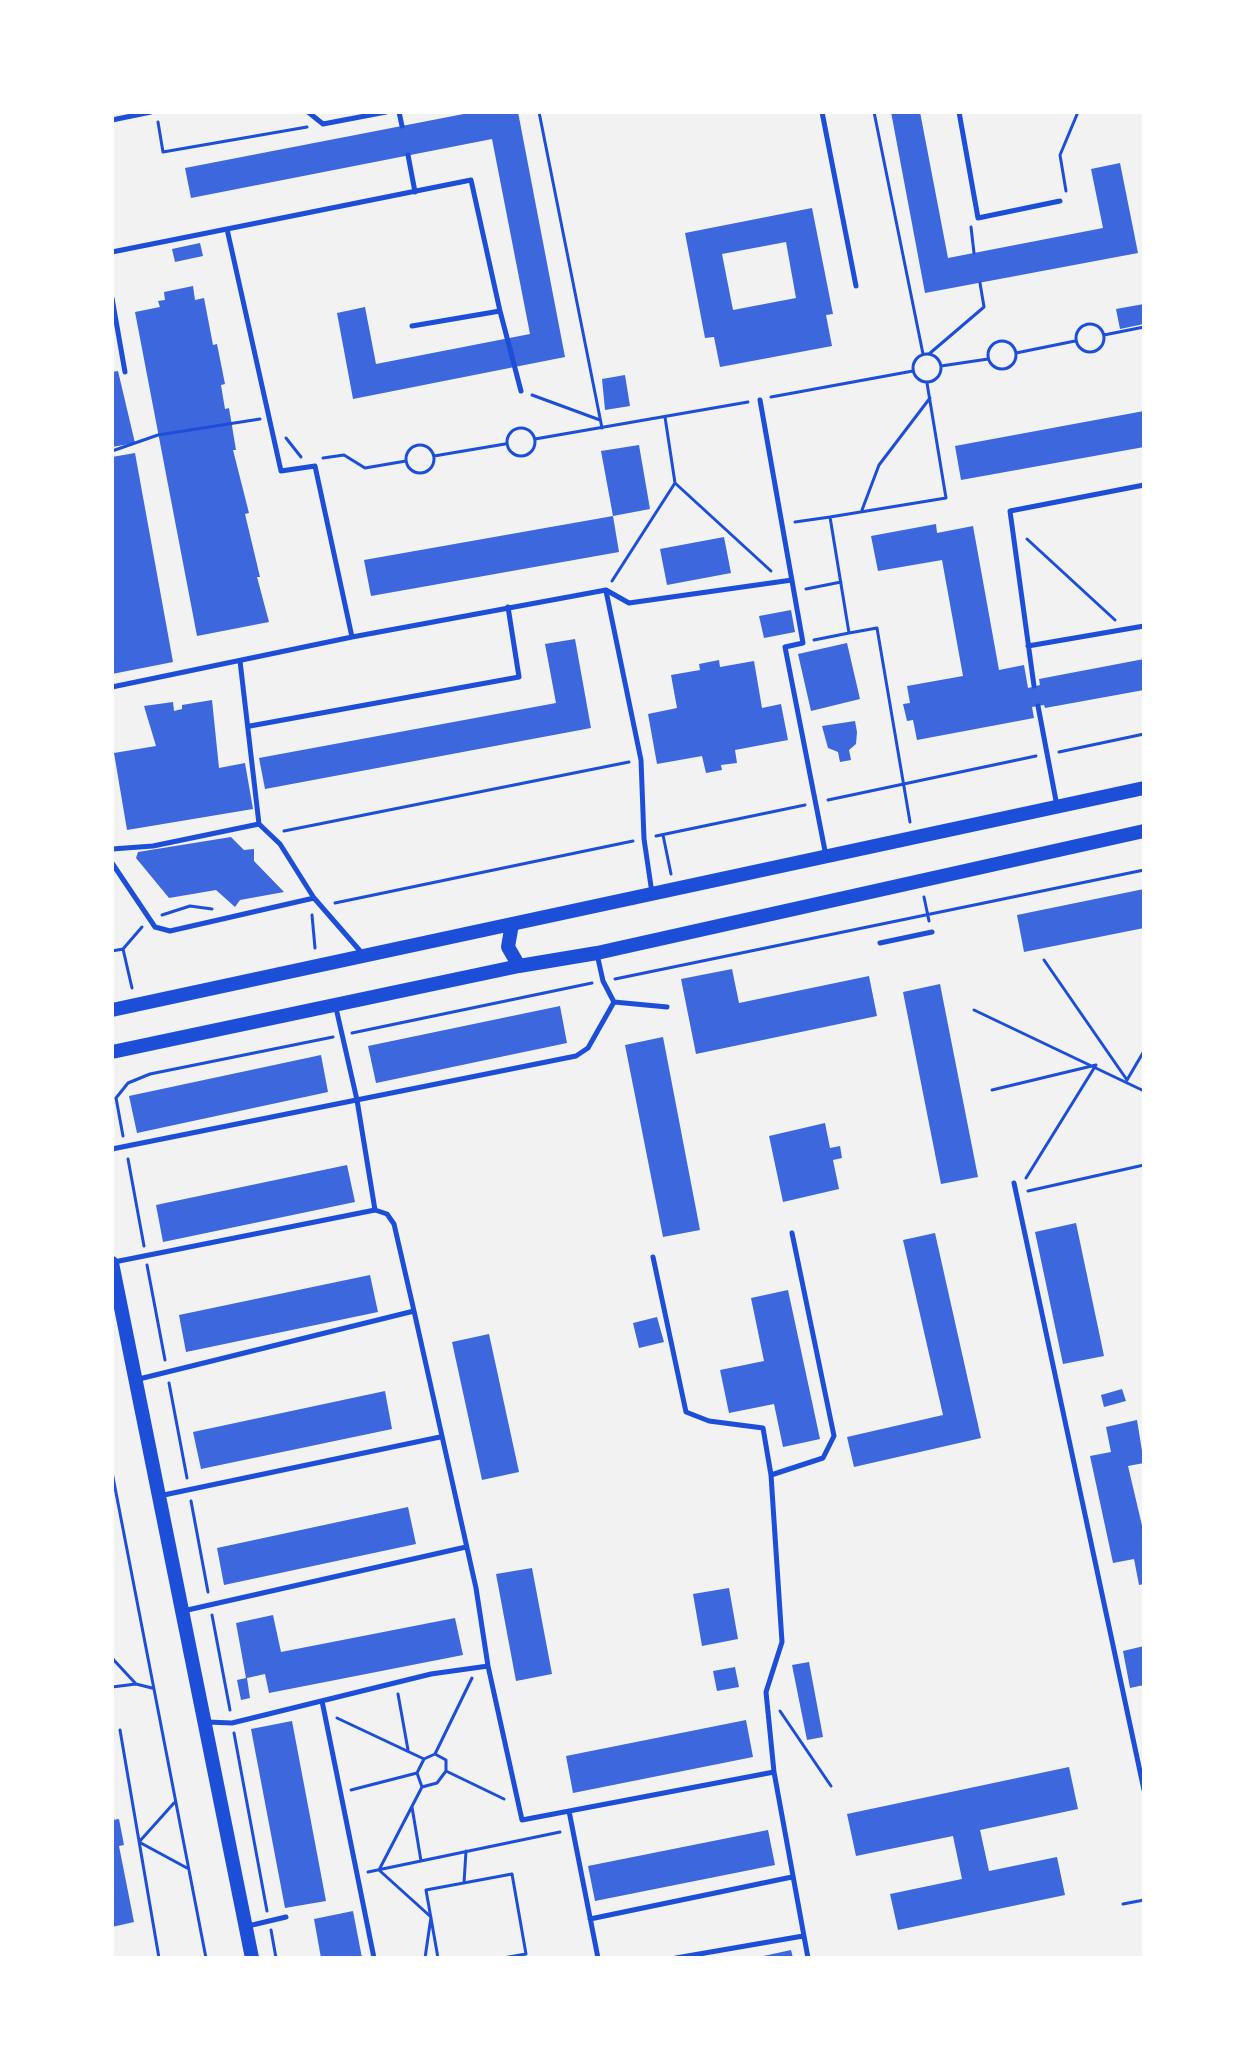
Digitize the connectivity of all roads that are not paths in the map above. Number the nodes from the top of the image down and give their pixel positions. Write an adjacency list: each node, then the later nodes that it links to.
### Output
1 (151, 112): 7 (lane)
2 (308, 112): 3 (lane)
3 (386, 112)
4 (399, 112): 8 (lane)
5 (822, 112): 14 (lane)
6 (959, 112): 11 (lane)
7 (112, 120)
8 (402, 126)
9 (408, 155): 10 (lane)
10 (415, 192): 12 (lane); 16 (lane)
11 (1060, 201)
12 (227, 229): 13 (lane); 26 (lane)
13 (112, 252)
14 (856, 286)
15 (112, 298): 18 (lane)
16 (500, 311): 17 (lane); 19 (lane)
17 (412, 326)
18 (125, 372)
19 (521, 391)
20 (760, 400): 22 (lane)
21 (1144, 485): 27 (lane)
22 (792, 580): 23 (lane); 38 (lane)
23 (606, 590): 24 (lane); 40 (lane)
24 (508, 607): 26 (lane); 32 (lane)
25 (1144, 626): 27 (lane)
26 (352, 637): 28 (lane)
27 (1028, 646): 29 (lane)
28 (240, 661): 30 (lane); 32 (lane)
29 (1034, 686)
30 (112, 687)
31 (1038, 706): 34 (lane)
32 (250, 726): 35 (lane)
33 (1143, 790): 34 (main road)
34 (1057, 807): 38 (main road)
35 (259, 824): 37 (lane); 41 (lane)
36 (1144, 831): 45 (main road)
37 (112, 849)
38 (826, 857): 40 (main road)
39 (112, 863): 41 (lane)
40 (652, 894): 42 (main road)
41 (314, 898): 46 (lane)
42 (512, 924): 46 (main road); 47 (main road)
43 (932, 932): 44 (lane)
44 (880, 943)
45 (597, 953): 47 (main road); 48 (lane)
46 (365, 956): 51 (main road)
47 (519, 966): 49 (main road)
48 (614, 1002): 50 (lane); 53 (lane)
49 (335, 1005): 52 (main road); 53 (lane)
50 (667, 1007)
51 (112, 1010)
52 (112, 1052)
53 (357, 1100): 54 (lane); 56 (lane)
54 (112, 1149)
55 (1014, 1183): 72 (lane)
56 (375, 1210): 59 (lane); 60 (lane)
57 (792, 1233): 64 (lane)
58 (653, 1257): 64 (lane)
59 (112, 1262): 61 (main road)
60 (414, 1311): 62 (lane); 63 (lane)
61 (117, 1312): 62 (main road)
62 (135, 1380): 65 (main road)
63 (440, 1437): 65 (lane); 66 (lane)
64 (771, 1475): 71 (lane)
65 (158, 1496): 67 (main road)
66 (466, 1547): 67 (lane); 68 (lane)
67 (182, 1612): 70 (main road)
68 (488, 1666): 69 (lane); 73 (lane)
69 (322, 1701): 70 (lane); 80 (lane)
70 (206, 1722): 77 (main road)
71 (774, 1772): 73 (lane); 74 (lane)
72 (1144, 1790)
73 (569, 1811): 76 (lane)
74 (792, 1877): 76 (lane); 78 (lane)
75 (286, 1917): 77 (lane)
76 (590, 1919): 81 (lane)
77 (246, 1926): 79 (main road)
78 (803, 1936): 82 (lane); 83 (lane)
79 (252, 1958)
80 (374, 1958)
81 (598, 1958)
82 (676, 1958)
83 (808, 1958)

